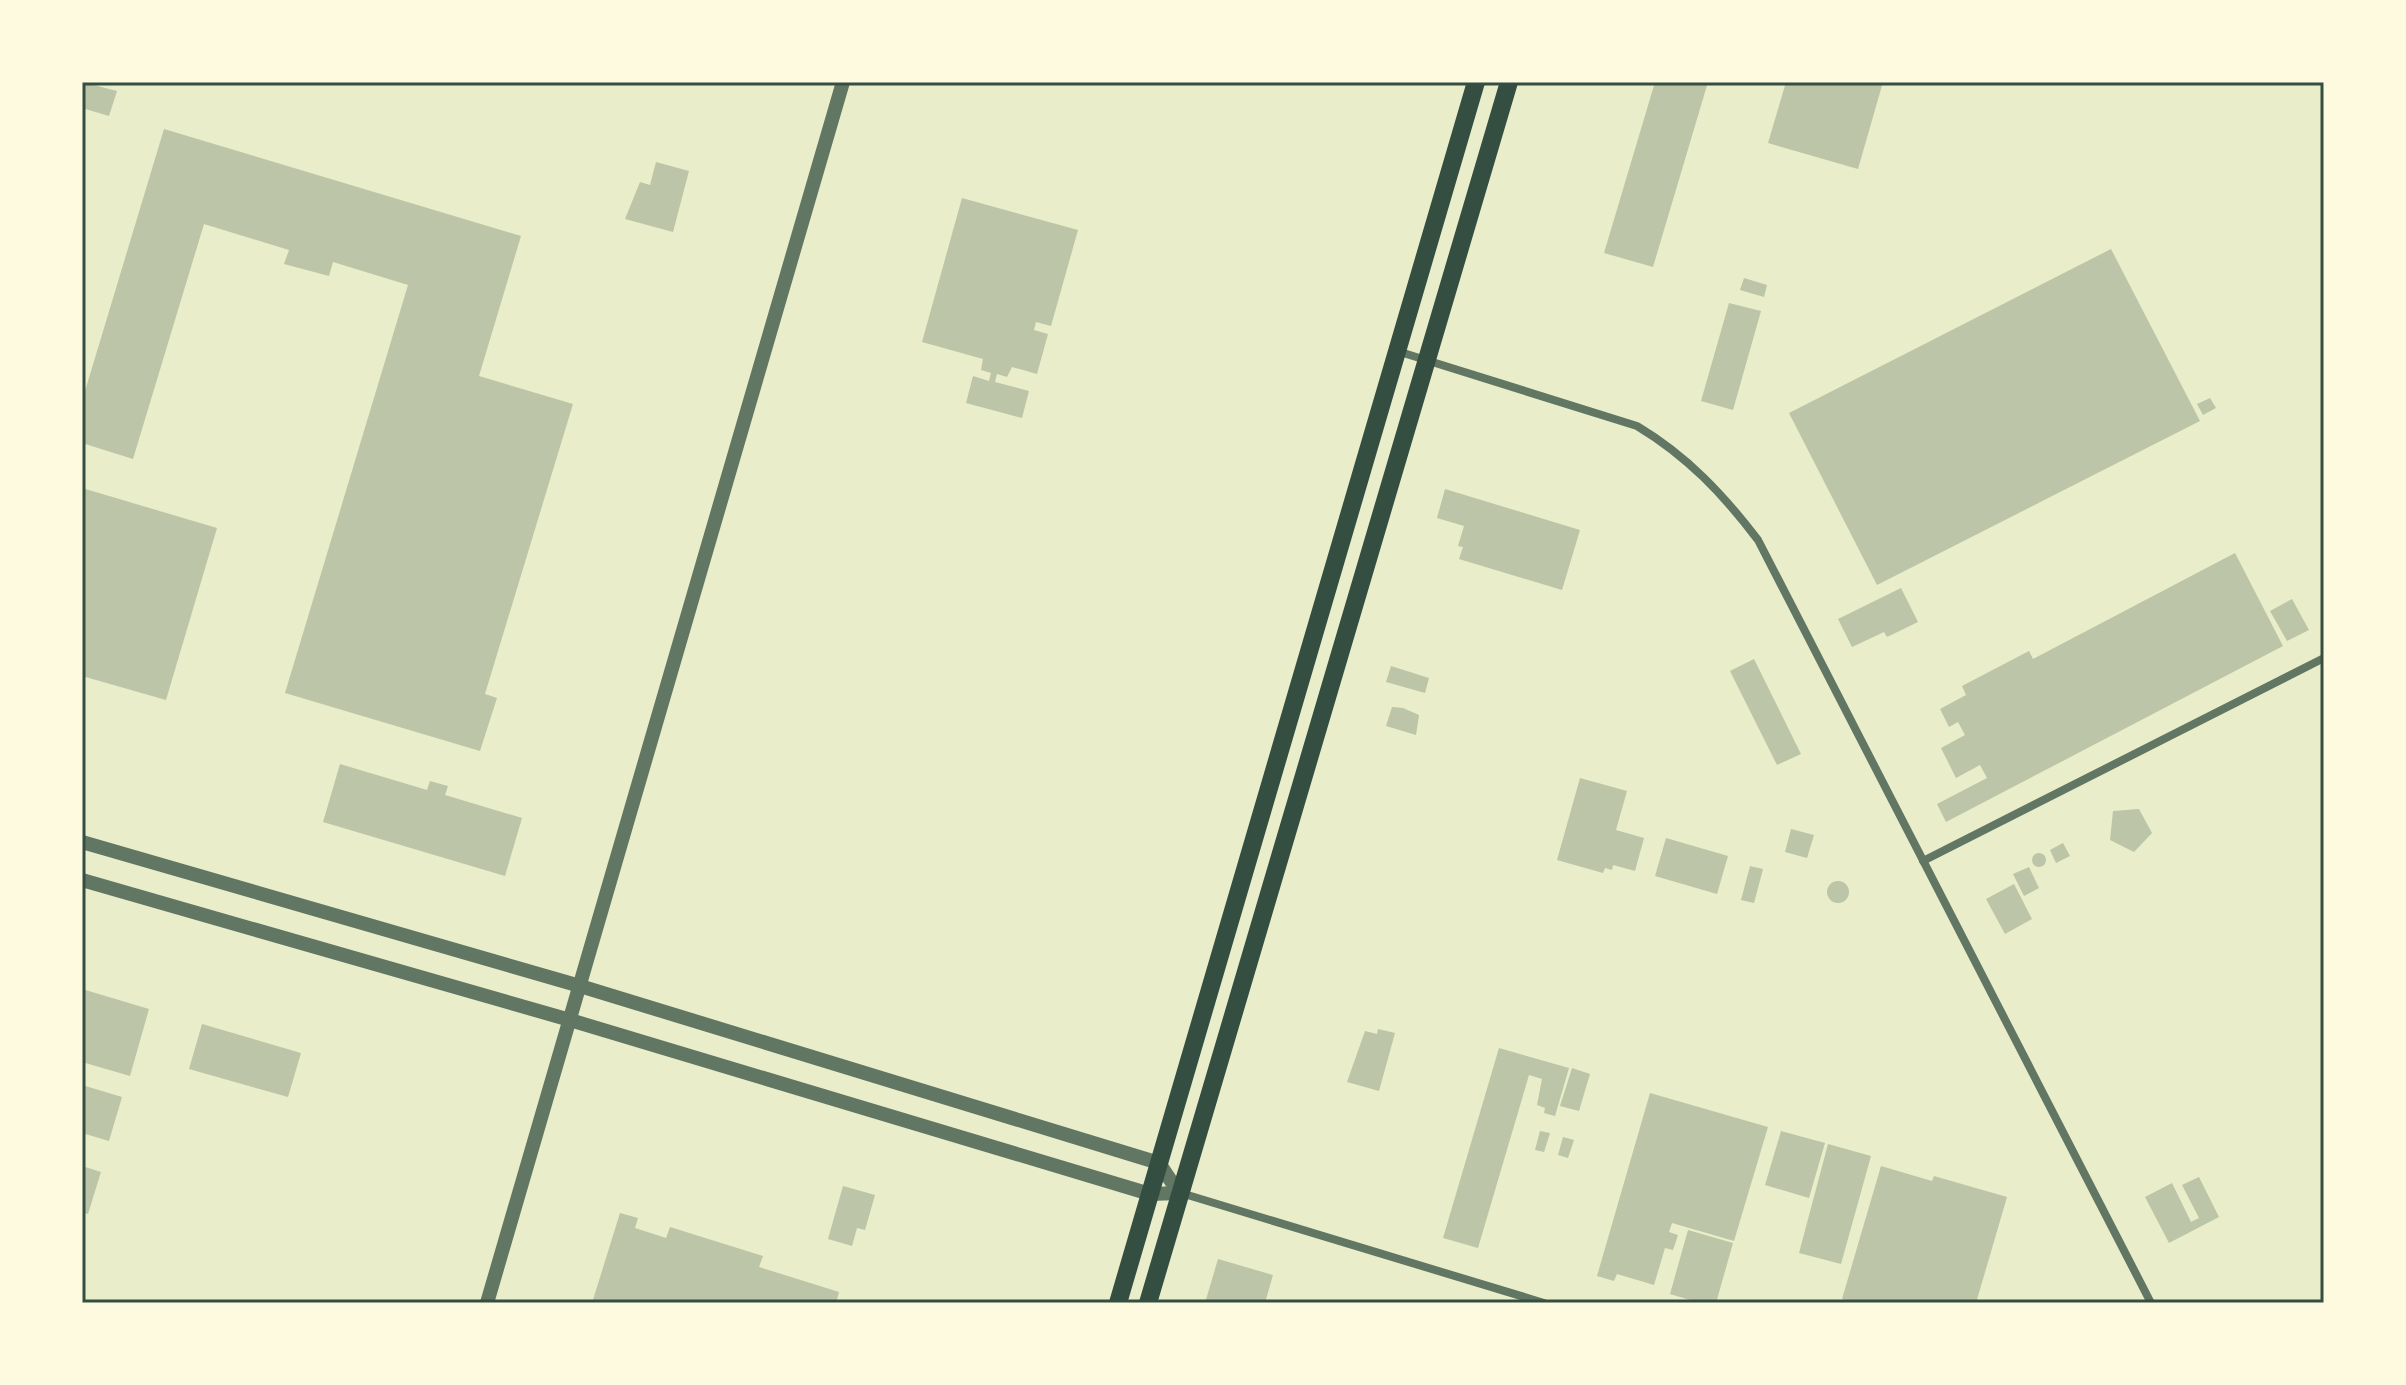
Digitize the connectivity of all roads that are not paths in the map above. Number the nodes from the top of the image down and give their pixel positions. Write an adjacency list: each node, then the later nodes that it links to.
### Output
1 (843, 82): 10 (street)
2 (1476, 82): 4 (highway)
3 (1509, 82): 5 (highway)
4 (1397, 351): 5 (street); 12 (highway)
5 (1427, 358): 8 (street); 13 (highway)
6 (2324, 658): 8 (street)
7 (82, 842): 10 (street)
8 (1923, 861): 19 (street)
9 (82, 880): 11 (street)
10 (580, 986): 11 (street); 12 (street)
11 (570, 1020): 14 (street); 15 (street)
12 (1159, 1163): 13 (street); 14 (highway)
13 (1179, 1193): 14 (street); 17 (highway); 18 (street)
14 (1150, 1194): 16 (highway)
15 (487, 1303)
16 (1118, 1303)
17 (1148, 1303)
18 (1544, 1303)
19 (2151, 1303)

